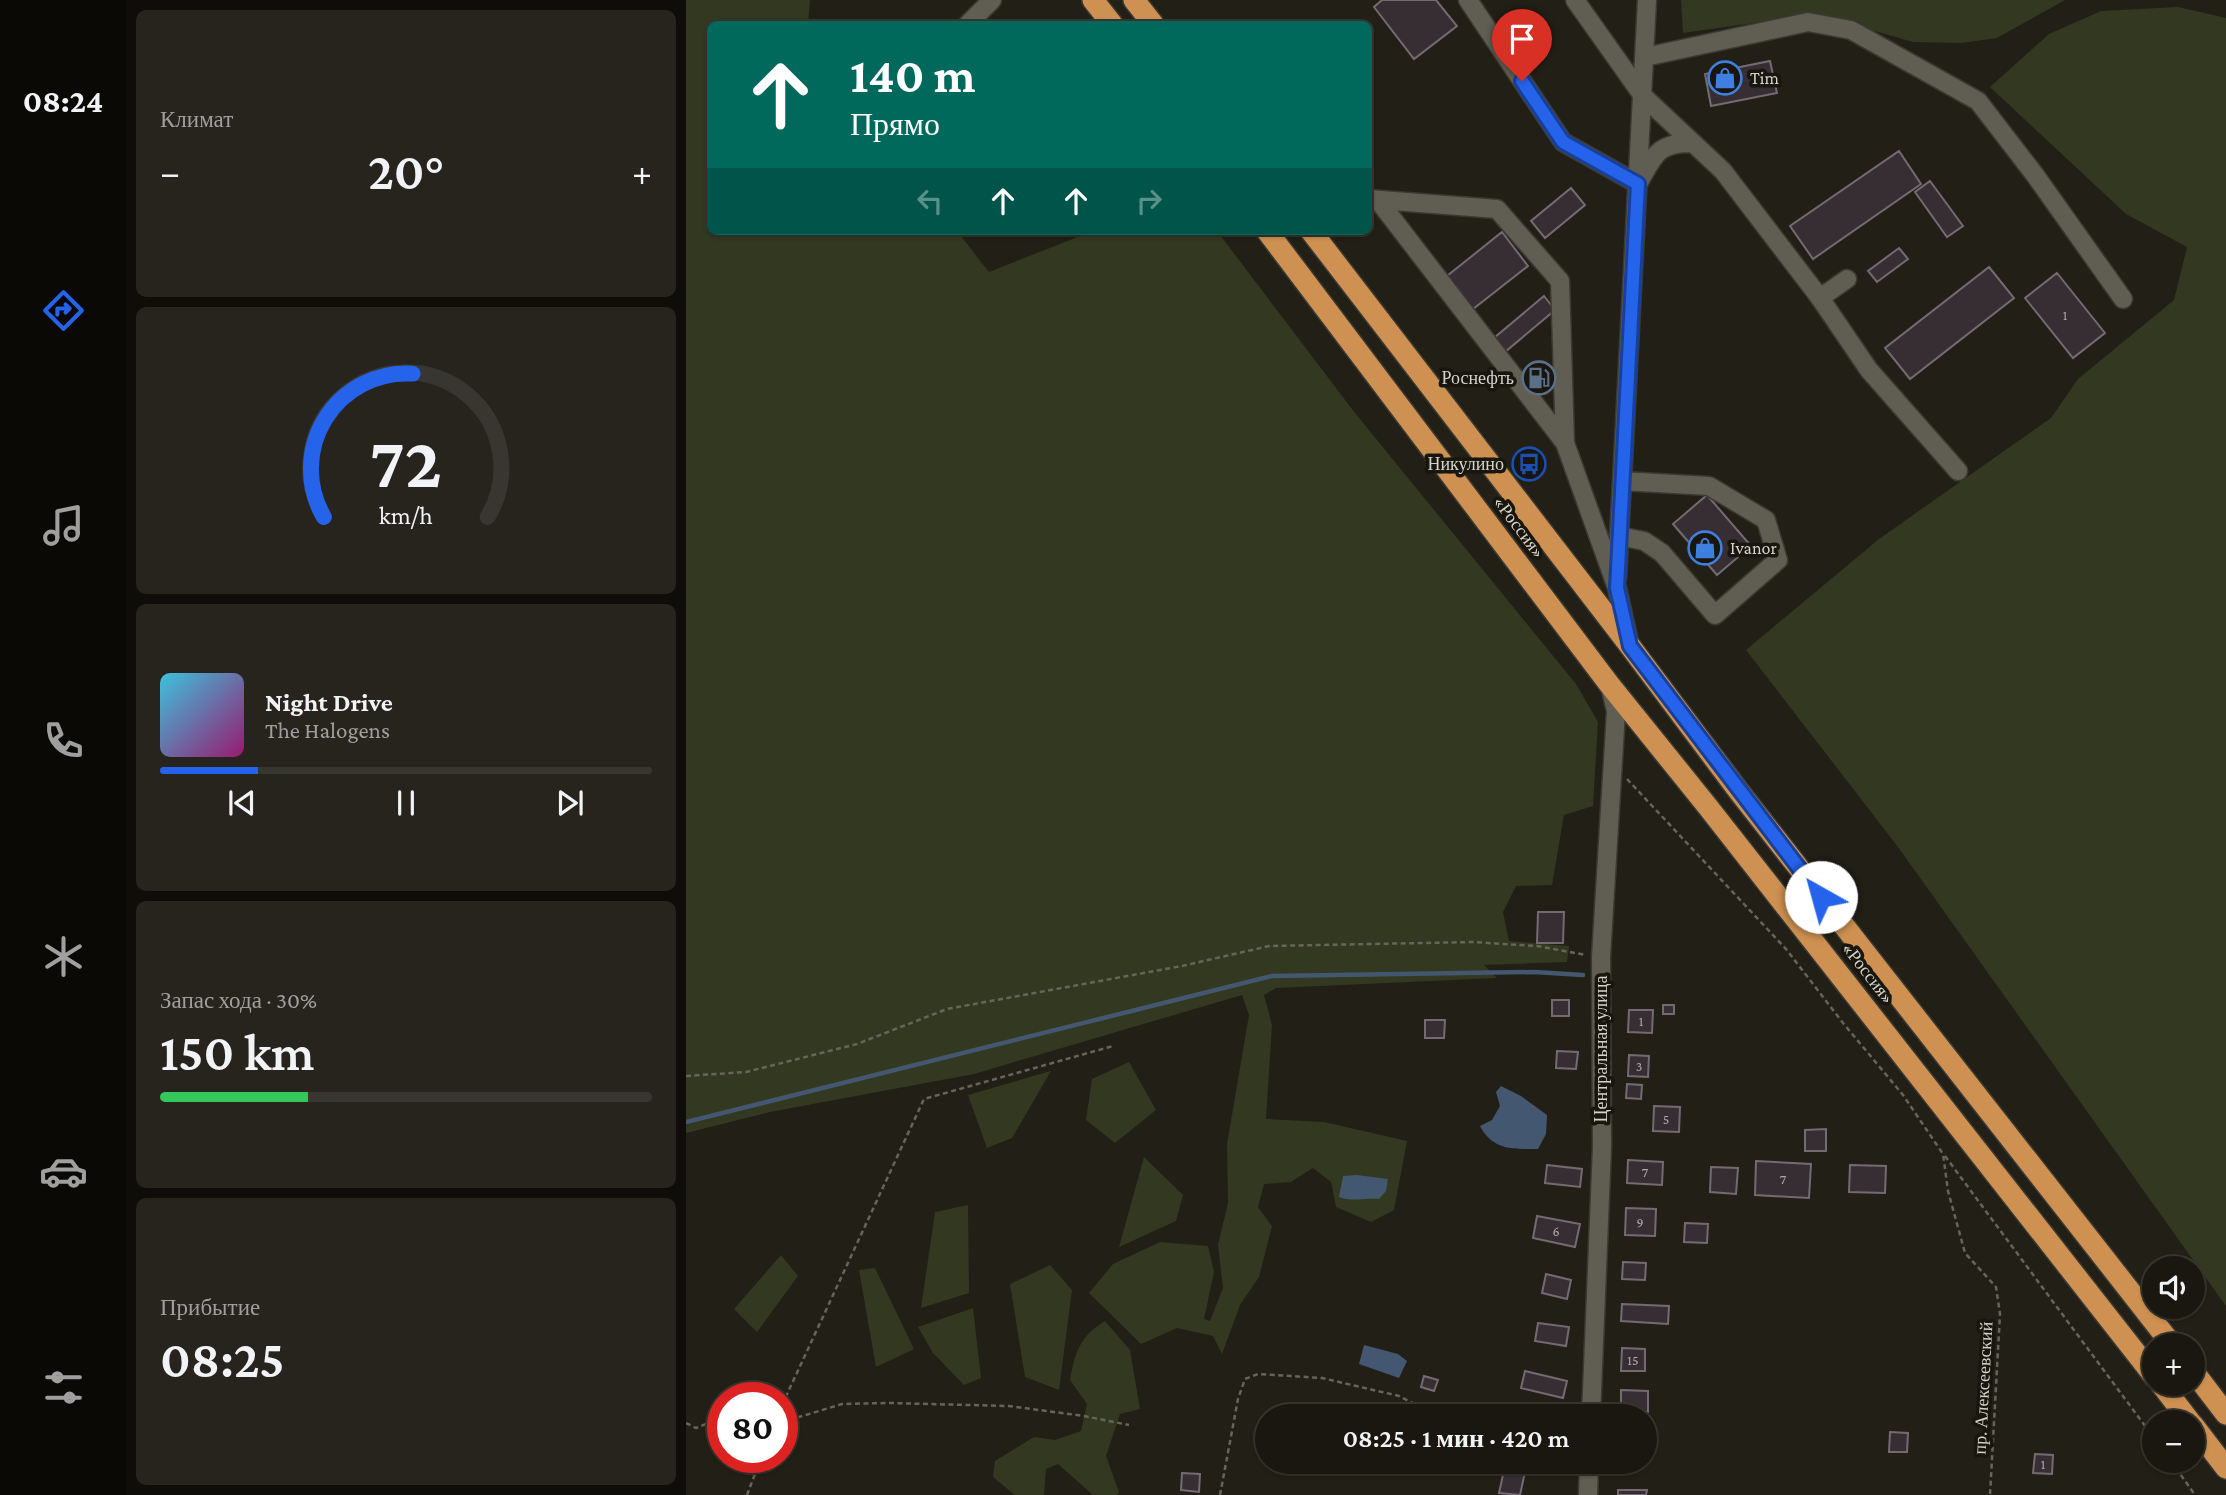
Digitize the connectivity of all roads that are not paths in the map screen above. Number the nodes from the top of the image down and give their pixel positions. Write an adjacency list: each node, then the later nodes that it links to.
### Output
1 (992, 0): 7 (street)
2 (1093, 0): 8 (highway)
3 (1135, 0): 9 (highway)
4 (1468, 0): 13 (street)
5 (1575, 0): 11 (street)
6 (1647, 0): 10 (street)
7 (971, 21)
8 (1110, 21)
9 (1151, 21)
10 (1645, 57): 11 (street); 19 (street)
11 (1643, 96): 12 (street); 13 (street)
12 (1693, 143): 13 (street); 18 (street)
13 (1638, 184): 22 (street)
14 (1373, 199): 20 (street); 20 (street)
15 (1270, 235): 26 (highway, «Россия»)
16 (1314, 235): 25 (highway, «Россия»)
17 (1847, 279): 18 (street)
18 (1820, 298): 21 (street)
19 (2123, 299)
20 (1565, 443): 24 (street)
21 (1958, 471)
22 (1622, 481): 23 (street); 23 (street)
23 (1619, 537): 24 (street)
24 (1617, 588): 25 (street)
25 (1630, 646): 27 (highway, «Россия»)
26 (1609, 684): 28 (highway, «Россия»); 31 (street, Центральная улица)
27 (2163, 1333)
28 (2142, 1361)
29 (2205, 1387): 33 (highway)
30 (2170, 1396): 32 (highway)
31 (1591, 1404)
32 (2181, 1410)
33 (2226, 1414)
34 (2205, 1441): 35 (highway)
35 (2226, 1468)
36 (1589, 1474): 37 (street)
37 (1588, 1495)

